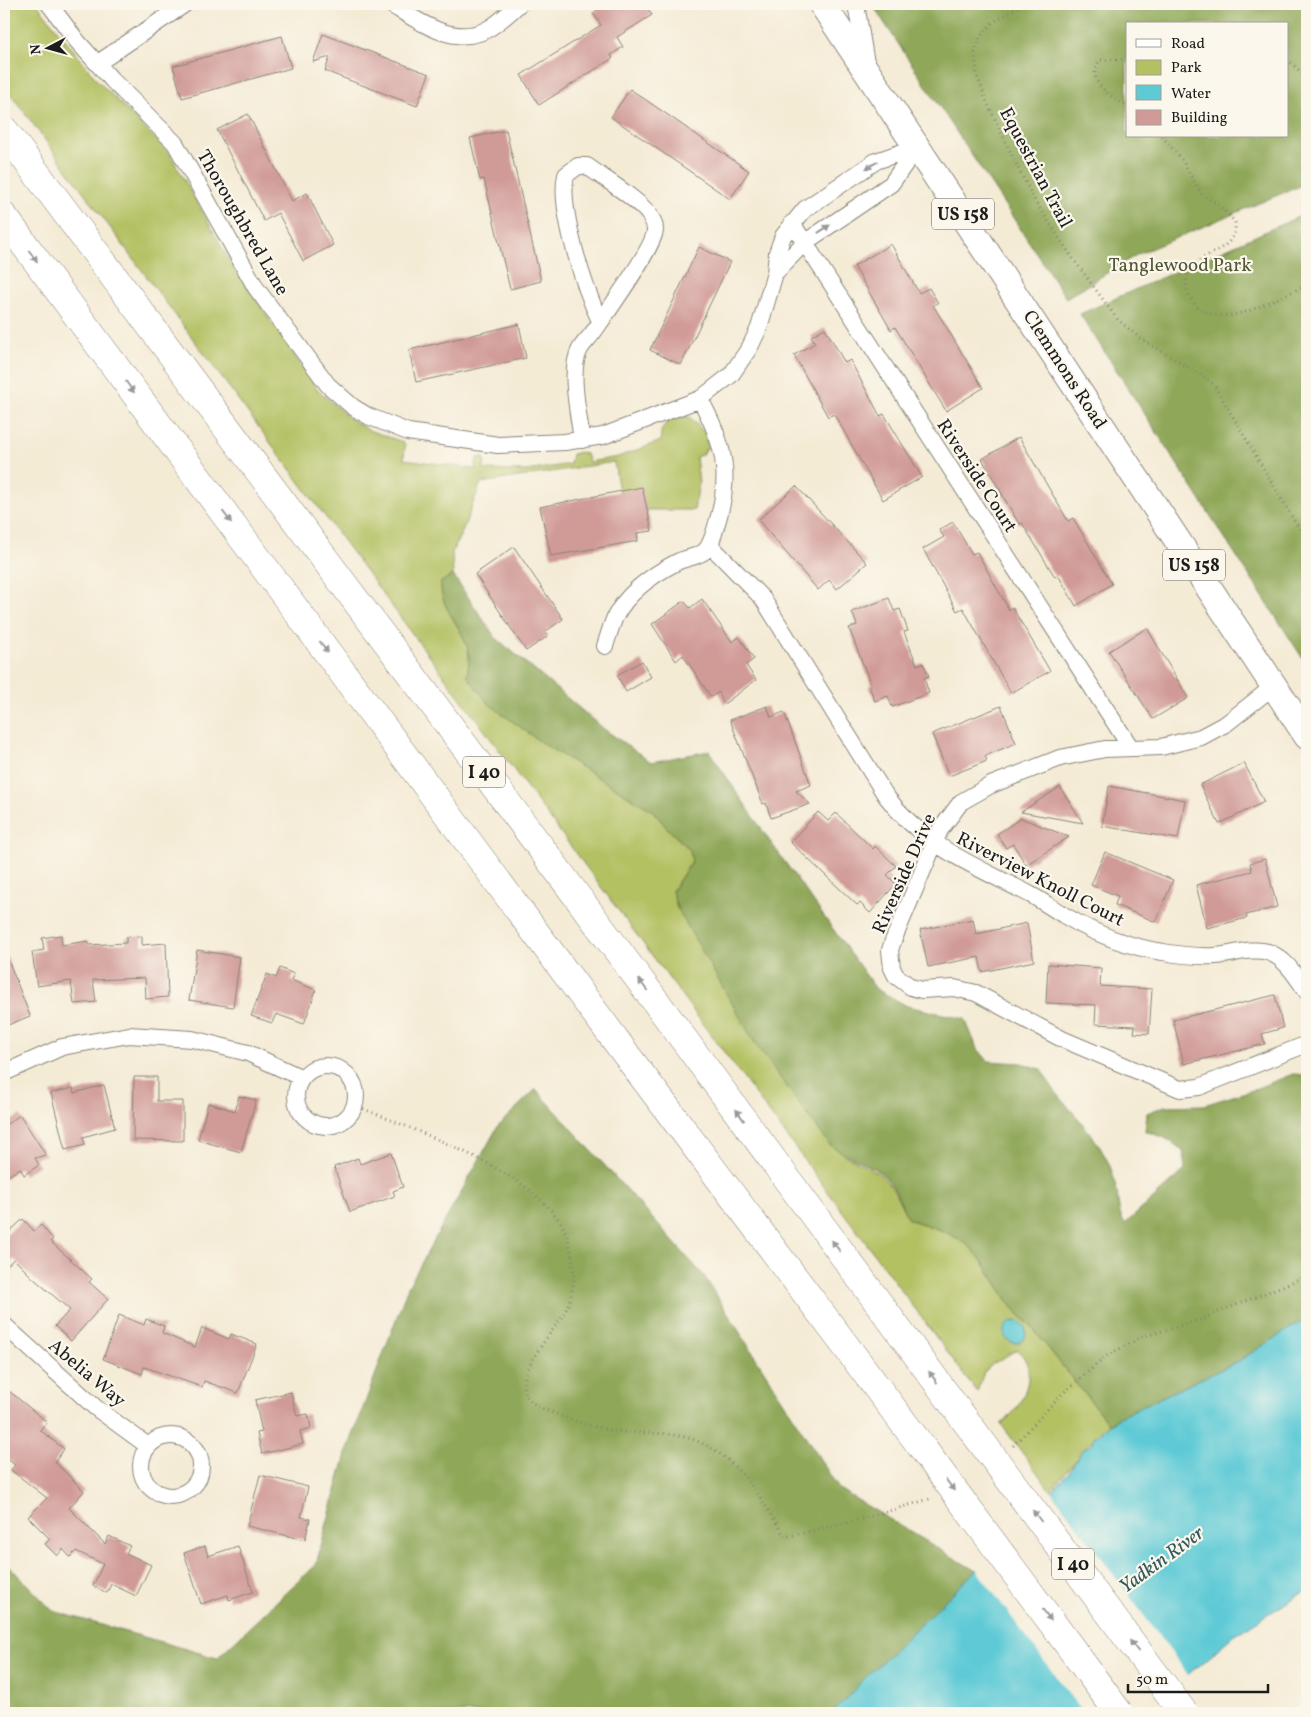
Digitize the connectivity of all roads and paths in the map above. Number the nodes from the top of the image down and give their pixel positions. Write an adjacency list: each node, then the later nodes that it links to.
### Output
1 (49, 4): 10 (street, Thoroughbred Lane)
2 (185, 4): 10 (street)
3 (390, 4): 4 (street)
4 (519, 4)
5 (822, 4): 11 (main road, Clemmons Road / US 158)
6 (856, 4): 11 (street)
7 (1022, 4): 25 (path, Equestrian Trail)
8 (1126, 58): 13 (path)
9 (1288, 60): 12 (path)
10 (98, 64): 24 (street, Thoroughbred Lane)
11 (867, 68): 16 (main road, Clemmons Road / US 158)
12 (1307, 78)
13 (1126, 106)
14 (4, 130): 43 (highway, I 40, one-way to 14, bridge)
15 (1164, 138): 21 (path)
16 (917, 147): 18 (street, one-way to 18); 19 (street, Thoroughbred Lane, one-way to 16); 28 (main road, Clemmons Road / US 158)
17 (4, 217): 42 (highway, I 40, one-way to 42, bridge)
18 (792, 223): 19 (street, Riverside Court); 20 (street)
19 (804, 243): 20 (street, Thoroughbred Lane); 30 (street, Riverside Court)
20 (775, 274): 23 (street, Thoroughbred Lane)
21 (1307, 286)
22 (600, 321): 22 (street); 24 (street)
23 (700, 399): 24 (street, Thoroughbred Lane); 26 (street)
24 (582, 440)
25 (1307, 542)
26 (710, 545): 27 (street); 31 (street, Riverview Knoll Court)
27 (605, 646)
28 (1274, 686): 29 (main road, Clemmons Road / US 158); 30 (street, Riverside Drive)
29 (1307, 736)
30 (1131, 748): 31 (street, Riverside Drive)
31 (934, 844): 32 (street, Riverview Knoll Court); 33 (street, Riverside Drive)
32 (1307, 992)
33 (1307, 1044)
34 (4, 1073): 35 (street)
35 (302, 1078): 36 (street); 36 (street)
36 (354, 1105): 41 (path)
37 (1307, 1276): 40 (path)
38 (4, 1325): 39 (street, Abelia Way)
39 (148, 1446)
40 (1008, 1451)
41 (939, 1496)
42 (1119, 1713)
43 (1184, 1713)

